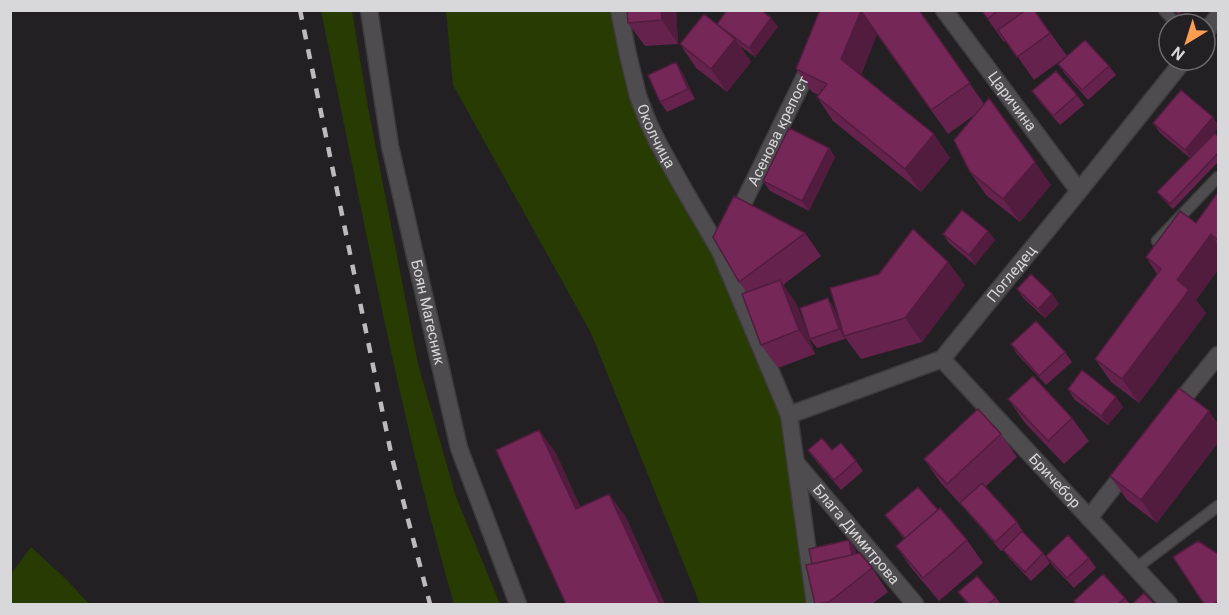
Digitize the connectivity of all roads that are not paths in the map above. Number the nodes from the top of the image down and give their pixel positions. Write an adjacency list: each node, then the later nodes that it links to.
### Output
1 (369, 10): 19 (street, Боян Магесник)
2 (619, 10): 9 (street, Околчица)
3 (944, 10): 7 (street, Царичина)
4 (818, 51): 9 (street, Асенова крепост)
5 (1174, 72): 7 (street, Погледец)
6 (1218, 177): 8 (lane)
7 (1079, 191): 11 (street, Погледец)
8 (1157, 241)
9 (720, 251): 12 (street)
10 (1218, 355): 13 (street)
11 (942, 359): 12 (street); 17 (street, Бричебор)
12 (789, 415): 15 (street)
13 (1161, 426)
14 (1139, 454): 17 (street)
15 (796, 463): 20 (street); 21 (street, Блага Димитрова)
16 (1218, 506): 18 (lane)
17 (1089, 518): 18 (street, Бричебор)
18 (1136, 568): 22 (street, Бричебор)
19 (518, 604)
20 (815, 604)
21 (915, 604)
22 (1169, 604)

